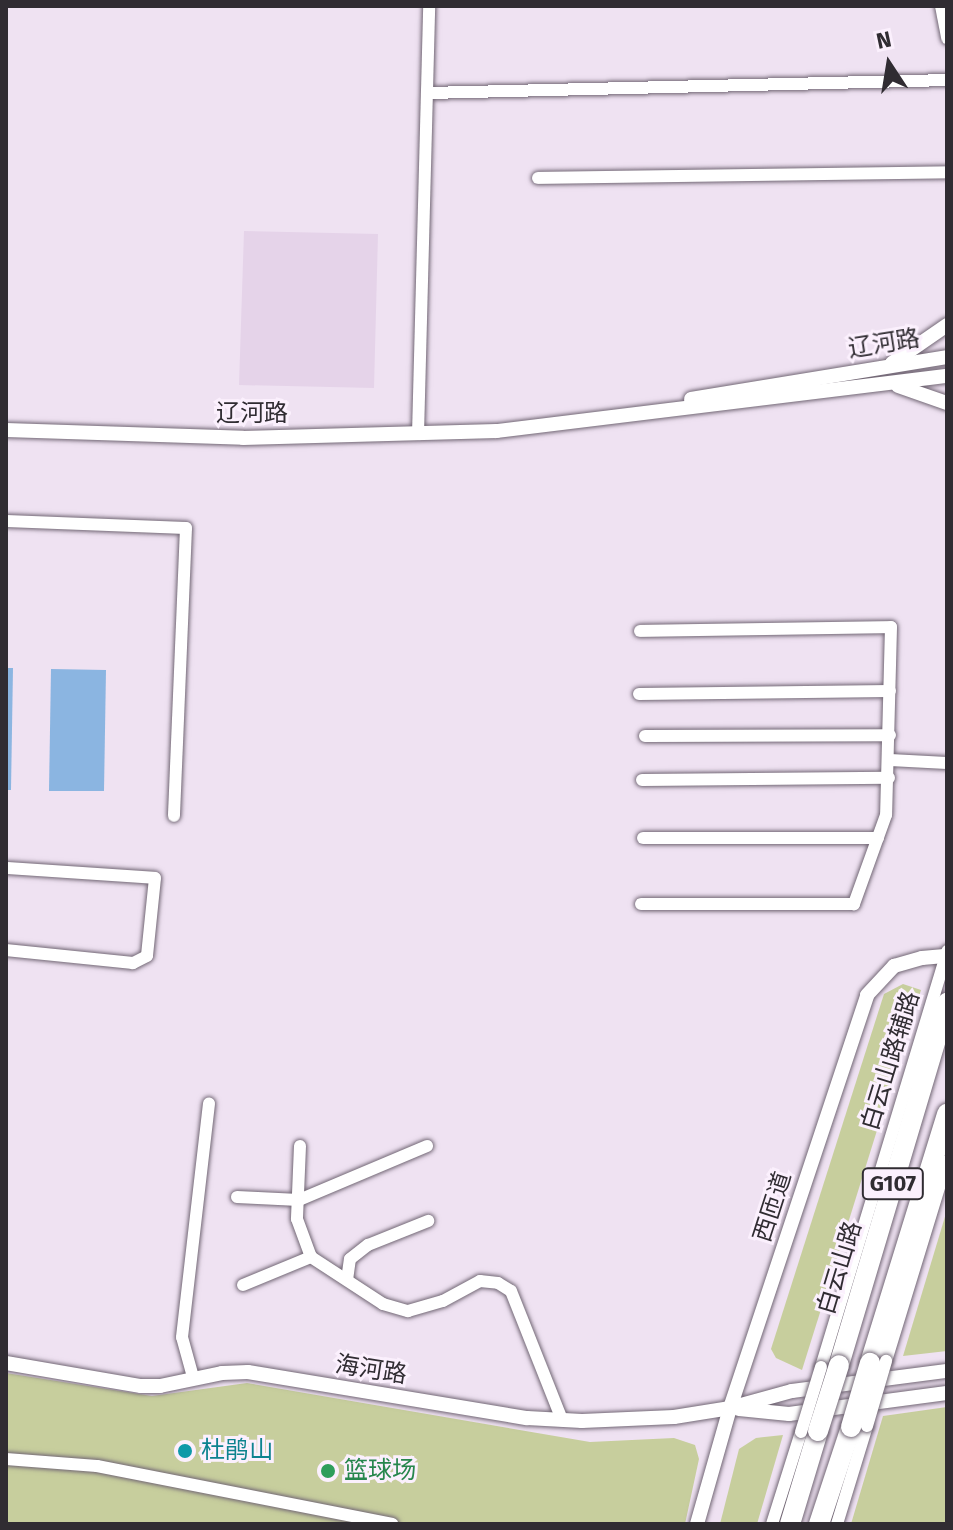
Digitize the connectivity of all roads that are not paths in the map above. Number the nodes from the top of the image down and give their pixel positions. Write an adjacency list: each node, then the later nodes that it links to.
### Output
1 (429, 6): 5 (street)
2 (941, 6): 3 (street)
3 (947, 38)
4 (947, 80): 5 (street)
5 (428, 93): 16 (street)
6 (947, 172): 7 (street)
7 (538, 178)
8 (947, 325): 10 (street)
9 (947, 357): 10 (street, 辽河路)
10 (887, 366): 15 (street, 辽河路)
11 (947, 376): 12 (street, 辽河路)
12 (890, 384): 13 (street); 15 (street, 辽河路)
13 (947, 403)
14 (6, 430): 16 (street, 辽河路)
15 (497, 431): 16 (street, 辽河路)
16 (418, 434)
17 (6, 521): 27 (street)
18 (640, 631): 19 (street)
19 (890, 691): 20 (street); 21 (street)
20 (639, 694)
21 (890, 735): 22 (street); 23 (street)
22 (645, 736)
23 (890, 760): 24 (street); 25 (street)
24 (947, 763)
25 (889, 778): 26 (street); 29 (street)
26 (642, 780)
27 (174, 816)
28 (643, 838): 29 (street)
29 (878, 838): 31 (street)
30 (6, 868): 32 (street)
31 (641, 904)
32 (6, 950)
33 (947, 954): 48 (street, 白云山路辅路); 52 (street, 西匝道)
34 (947, 1003): 48 (highway, 白云山路 / G107)
35 (209, 1104): 50 (street)
36 (947, 1114): 46 (highway, G107)
37 (300, 1146): 41 (street)
38 (427, 1146): 41 (street)
39 (947, 1161): 46 (street)
40 (237, 1197): 41 (street)
41 (299, 1200): 43 (street)
42 (428, 1221): 44 (street)
43 (311, 1257): 44 (street); 45 (street)
44 (347, 1280): 53 (street)
45 (243, 1285)
46 (878, 1362): 54 (highway, G107, bridge)
47 (6, 1363): 50 (street, 海河路)
48 (830, 1366): 55 (highway, G107, bridge)
49 (947, 1371): 52 (street, 海河路)
50 (193, 1377): 53 (street, 海河路)
51 (947, 1393): 52 (street, 海河路)
52 (730, 1408): 53 (street, 海河路); 58 (street, 西匝道)
53 (562, 1420)
54 (859, 1426): 61 (highway, G107); 62 (street)
55 (810, 1431): 59 (street); 60 (highway, G107)
56 (6, 1459): 57 (street)
57 (392, 1524)
58 (697, 1524)
59 (772, 1524)
60 (790, 1524)
61 (819, 1524)
62 (837, 1524)

